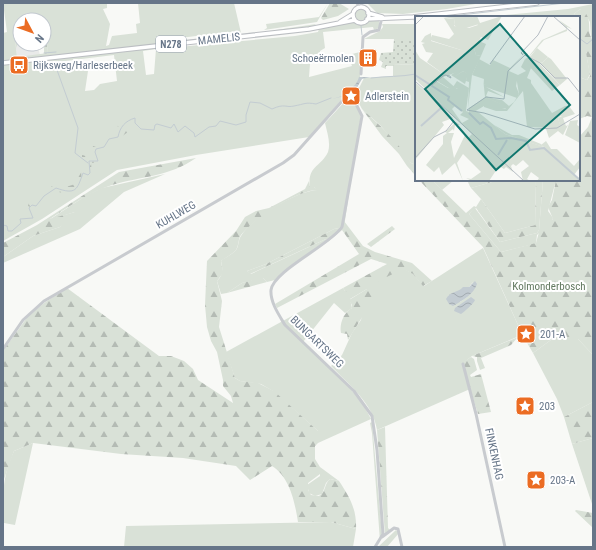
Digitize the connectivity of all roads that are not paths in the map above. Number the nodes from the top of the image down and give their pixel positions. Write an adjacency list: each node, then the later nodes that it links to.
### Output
1 (358, 3): 4 (street)
2 (361, 3): 5 (street)
3 (537, 3): 8 (main road, N278)
4 (357, 8): 5 (main road); 7 (main road, N278)
5 (363, 8): 6 (main road, N278)
6 (368, 13): 9 (main road, N278); 11 (main road)
7 (353, 14): 12 (main road); 13 (main road, MAMELIS / N278)
8 (422, 16)
9 (382, 17): 10 (main road, N278); 11 (main road, N278); 15 (street)
10 (415, 17)
11 (368, 19): 12 (main road, N278)
12 (355, 20): 13 (main road, MAMELIS / N278)
13 (339, 22): 14 (main road, MAMELIS / N278)
14 (3, 63)
15 (361, 74)
16 (355, 102): 17 (street, KUHLWEG); 19 (street, BUNGARTSWEG)
17 (3, 349)
18 (462, 364): 22 (street, FINKENHAG)
19 (382, 537): 20 (street); 21 (street)
20 (375, 547)
21 (402, 547)
22 (505, 547)

